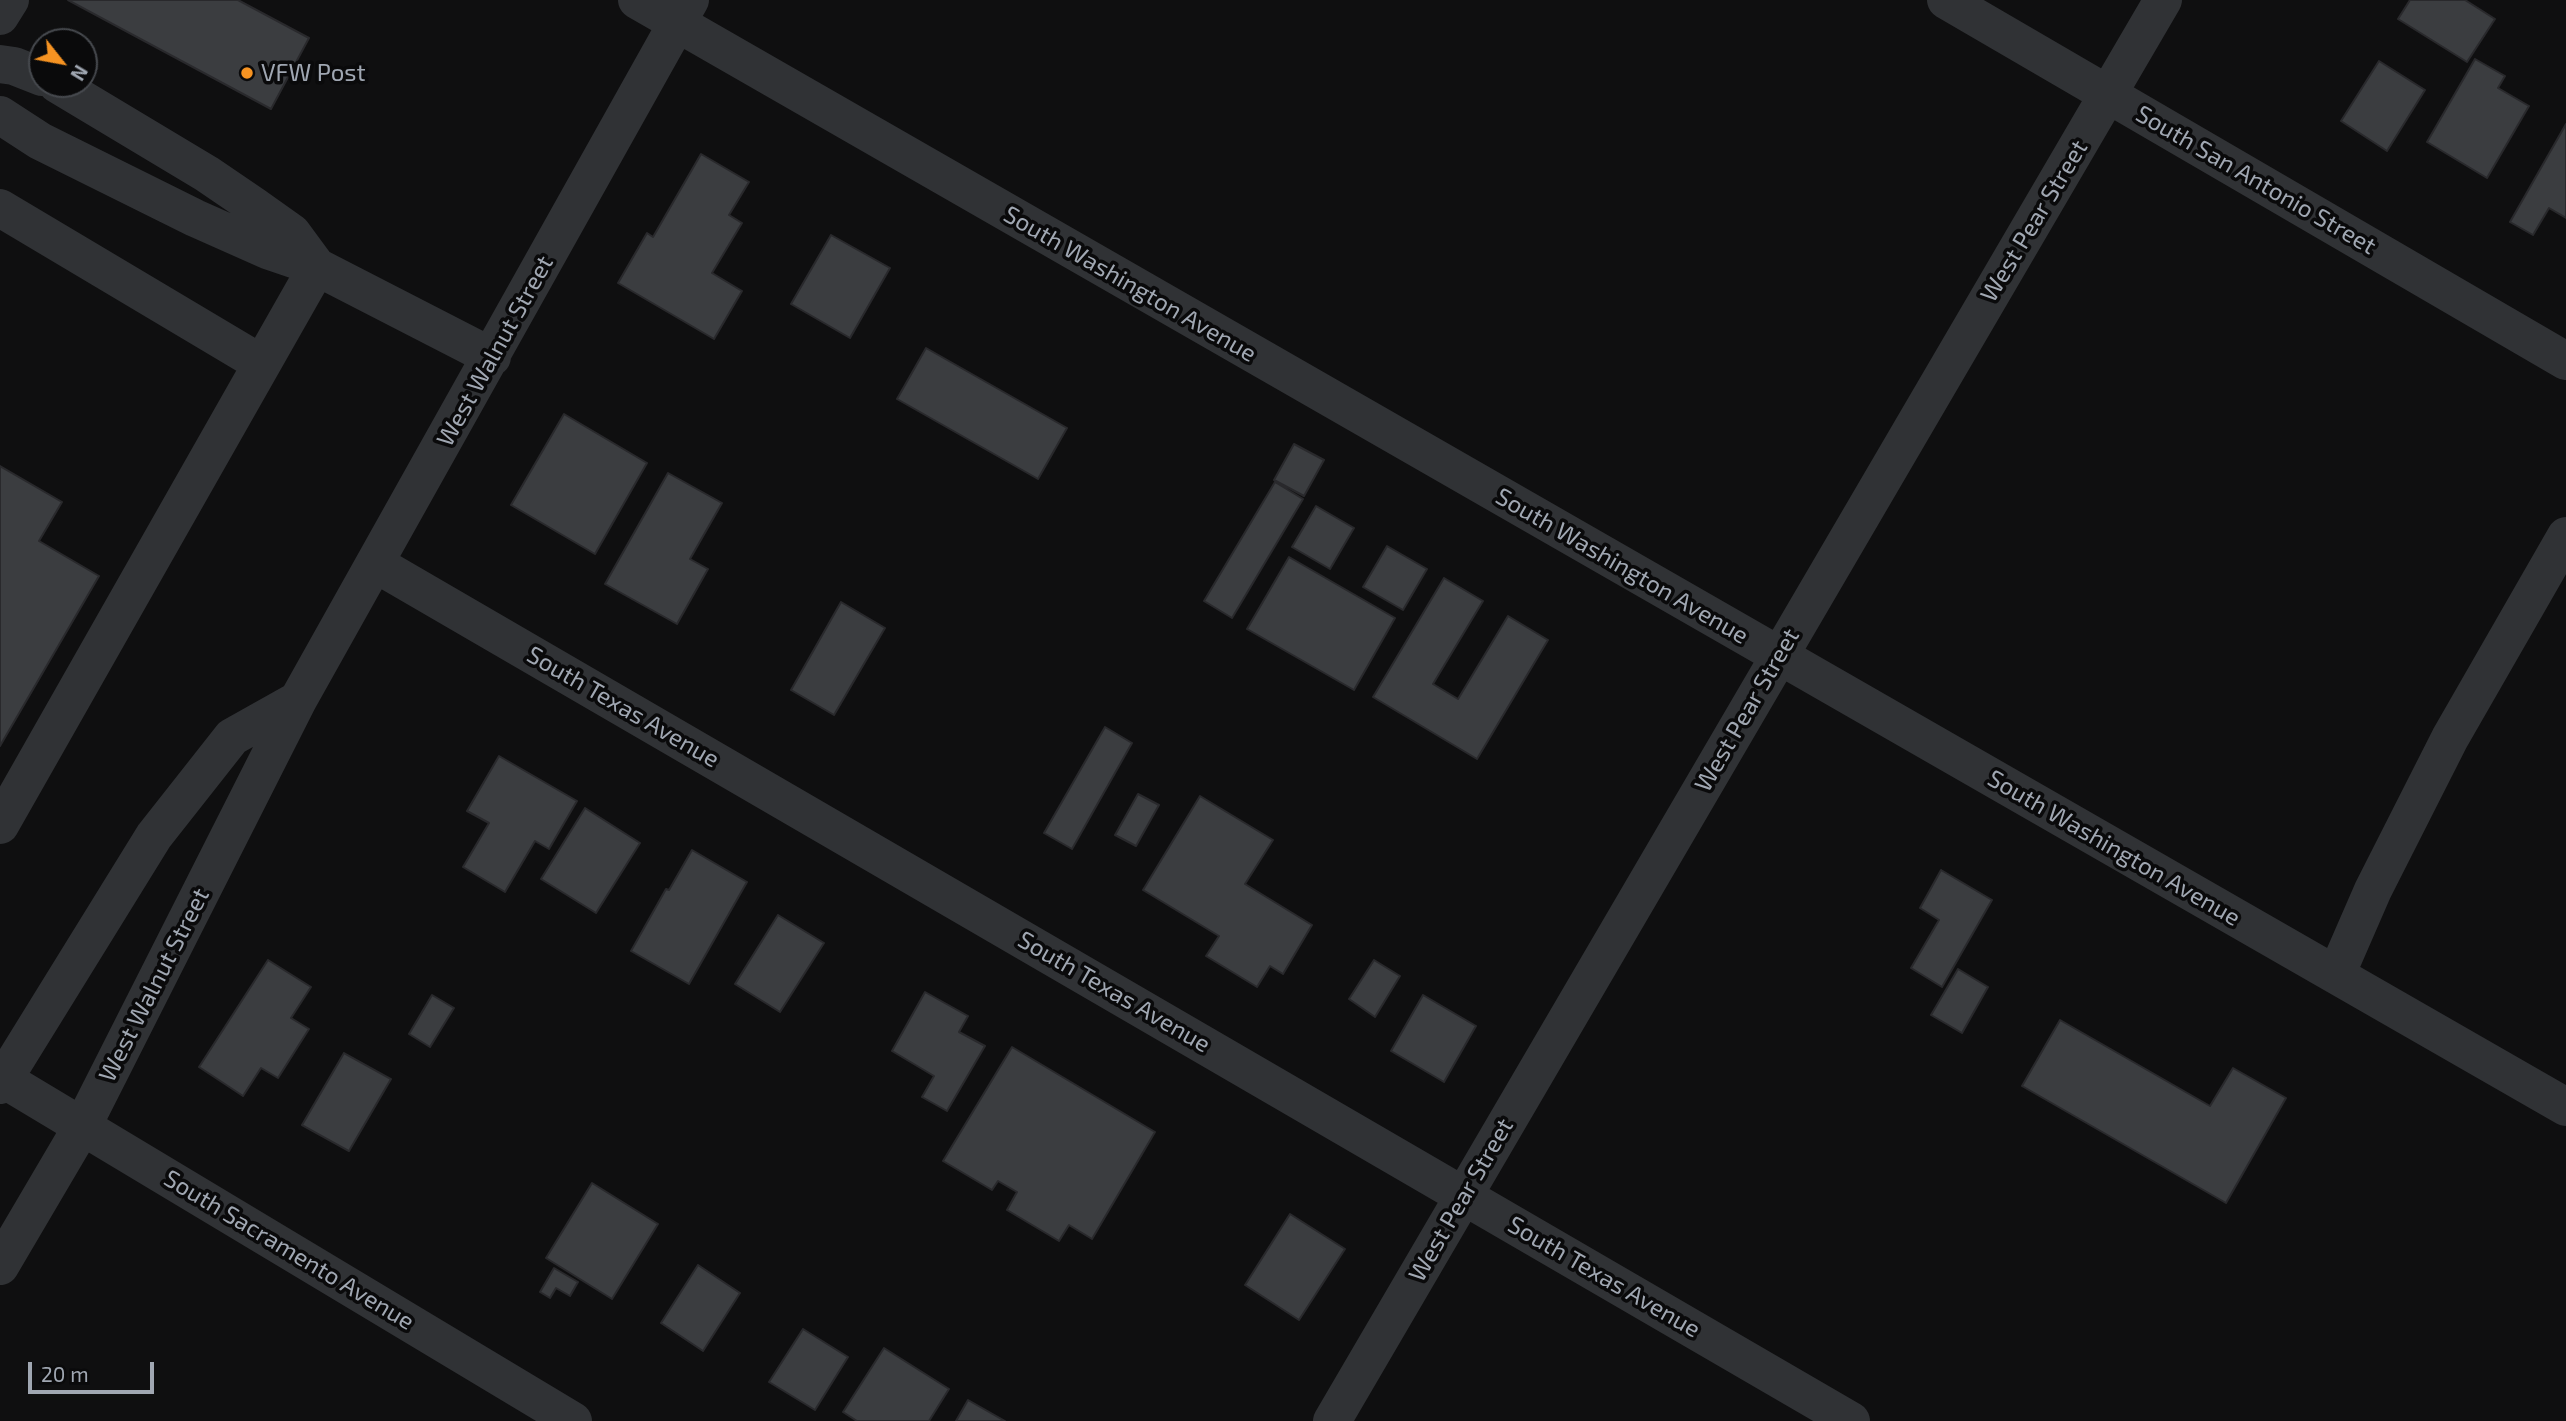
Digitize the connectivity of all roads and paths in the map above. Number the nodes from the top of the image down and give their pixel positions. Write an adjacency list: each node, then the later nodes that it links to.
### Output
1 (10, 0): 6 (street)
2 (637, 0): 5 (street, South Washington Avenue)
3 (1946, 0): 9 (street, South San Antonio Street)
4 (2163, 0): 9 (street, West Pear Street)
5 (684, 13): 14 (street, West Walnut Street); 19 (street, South Washington Avenue)
6 (0, 16)
7 (0, 64): 8 (street)
8 (28, 72)
9 (2109, 95): 15 (street, South San Antonio Street); 19 (street, West Pear Street)
10 (80, 98): 13 (street)
11 (0, 115): 13 (street)
12 (0, 208): 16 (street)
13 (317, 267): 14 (street); 16 (street)
14 (492, 356): 18 (street, West Walnut Street)
15 (2566, 361)
16 (262, 364): 21 (street)
17 (2566, 536): 22 (street)
18 (376, 564): 20 (street, West Walnut Street); 26 (street, South Texas Avenue)
19 (1778, 655): 22 (street, South Washington Avenue); 26 (street, West Pear Street)
20 (299, 700): 23 (street); 25 (street, West Walnut Street)
21 (0, 825)
22 (2336, 975): 24 (street, South Washington Avenue)
23 (1, 1080): 25 (street, South Sacramento Avenue)
24 (2566, 1107)
25 (83, 1125): 27 (street, West Walnut Street); 28 (street, South Sacramento Avenue)
26 (1463, 1196): 29 (street, West Pear Street); 30 (street, South Texas Avenue)
27 (0, 1266)
28 (573, 1421)
29 (1332, 1421)
30 (1851, 1421)

